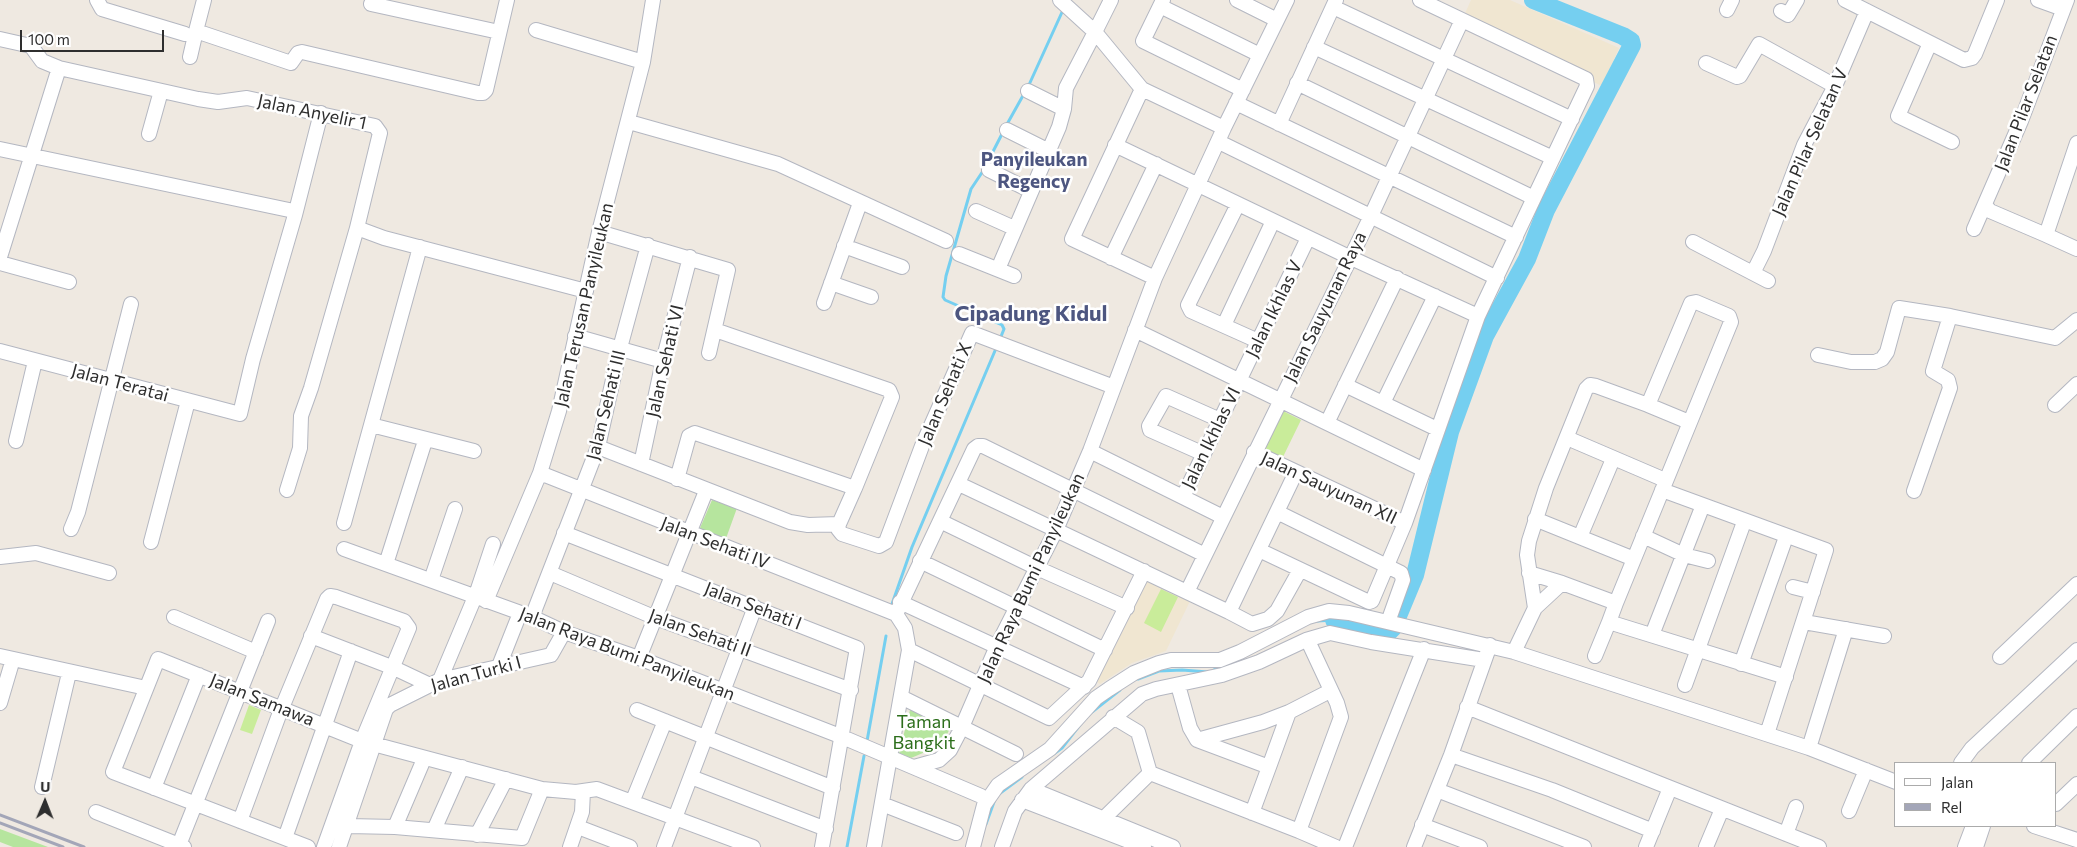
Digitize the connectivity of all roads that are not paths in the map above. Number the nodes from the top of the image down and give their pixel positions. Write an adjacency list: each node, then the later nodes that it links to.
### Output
1 (97, 0): 25 (street)
2 (204, 0): 25 (street)
3 (507, 0): 23 (street)
4 (653, 0): 32 (street, Jalan Terusan Panyileukan)
5 (1111, 0): 24 (street)
6 (1237, 0): 20 (street)
7 (1287, 0): 20 (street, Jalan Raya Bumi Panyileukan)
8 (1420, 0): 21 (street)
9 (1797, 0): 18 (street)
10 (1845, 0): 19 (street)
11 (1996, 0): 27 (street)
12 (2038, 0): 17 (street)
13 (1062, 2): 24 (street)
14 (1162, 3): 29 (street); 39 (street)
15 (1334, 3): 28 (street); 31 (street)
16 (371, 4): 23 (street)
17 (2065, 5): 68 (street, Jalan Pilar Selatan)
18 (1780, 11)
19 (1867, 11): 27 (street); 36 (street, Jalan Pilar Selatan V)
20 (1277, 20): 29 (street, Jalan Raya Bumi Panyileukan)
21 (1462, 20): 31 (street, Jalan Sauyunan Raya); 45 (street)
22 (536, 30): 32 (street)
23 (499, 32): 25 (street)
24 (1095, 32): 37 (street); 43 (street)
25 (191, 33): 30 (street)
26 (0, 39): 34 (street, Jalan Anyelir 1)
27 (1930, 43): 53 (street)
28 (1314, 47): 35 (street); 41 (street)
29 (1260, 55): 39 (street, Jalan Raya Bumi Panyileukan)
30 (190, 57)
31 (1444, 60): 41 (street, Jalan Sauyunan Raya); 45 (street)
32 (642, 62): 46 (street, Jalan Terusan Panyileukan)
33 (1706, 63): 36 (street)
34 (59, 68): 38 (street, Jalan Anyelir 1); 58 (street)
35 (1297, 83): 47 (street); 51 (street)
36 (1835, 86): 94 (street, Jalan Pilar Selatan V)
37 (1142, 89): 48 (street); 55 (street)
38 (160, 90): 44 (street, Jalan Anyelir 1); 50 (street)
39 (1243, 90): 42 (street, Jalan Raya Bumi Panyileukan)
40 (1028, 91): 43 (street)
41 (1426, 98): 51 (street, Jalan Sauyunan Raya); 59 (street)
42 (1236, 103): 47 (street); 48 (street, Jalan Raya Bumi Panyileukan)
43 (1064, 109): 57 (street)
44 (321, 113): 73 (street, Jalan Anyelir 1); 127 (street, Jalan Teratai)
45 (1572, 120): 59 (street)
46 (629, 122): 66 (street); 76 (street, Jalan Terusan Panyileukan)
47 (1279, 124): 62 (street)
48 (1224, 128): 52 (street, Jalan Raya Bumi Panyileukan)
49 (1008, 130): 57 (street)
50 (149, 134)
51 (1406, 138): 62 (street, Jalan Sauyunan Raya); 65 (street)
52 (1219, 142): 63 (street, Jalan Raya Bumi Panyileukan); 71 (street)
53 (1952, 142)
54 (2077, 143): 77 (street)
55 (1115, 145): 60 (street); 89 (street)
56 (0, 149): 58 (street)
57 (1049, 151): 64 (street)
58 (31, 157): 69 (street); 87 (street)
59 (1553, 158): 65 (street)
60 (1156, 164): 63 (street); 89 (street)
61 (989, 170): 64 (street)
62 (1388, 176): 71 (street, Jalan Sauyunan Raya); 78 (street)
63 (1198, 185): 67 (street); 96 (street, Jalan Raya Bumi Panyileukan)
64 (1031, 191): 74 (street)
65 (1534, 198): 78 (street)
66 (860, 203): 80 (street); 84 (street)
67 (1238, 204): 72 (street); 110 (street)
68 (1986, 206): 75 (street, Jalan Pilar Selatan); 77 (street)
69 (289, 210)
70 (976, 211): 74 (street)
71 (1370, 218): 90 (street, Jalan Sauyunan Raya); 98 (street)
72 (1273, 221): 79 (street); 110 (street)
73 (357, 228): 83 (street); 154 (street, Jalan Anyelir 1)
74 (1014, 228): 93 (street)
75 (1974, 229)
76 (600, 232): 82 (street); 102 (street, Jalan Terusan Panyileukan)
77 (2046, 235): 85 (street)
78 (1516, 237): 98 (street)
79 (1308, 238): 90 (street); 114 (street, Jalan Ikhlas V)
80 (946, 241)
81 (1693, 242): 94 (street)
82 (648, 245): 88 (street); 115 (street, Jalan Sehati III)
83 (420, 246): 102 (street); 134 (street)
84 (844, 246): 92 (street); 101 (street)
85 (2077, 249)
86 (959, 254): 93 (street)
87 (0, 257)
88 (690, 258): 111 (street); 120 (street, Jalan Sehati VI)
89 (1111, 258): 96 (street)
90 (1349, 258): 97 (street); 126 (street, Jalan Sauyunan Raya)
91 (0, 263): 100 (street)
92 (902, 267)
93 (998, 269): 95 (street)
94 (1753, 273): 99 (street)
95 (1014, 276)
96 (1155, 278): 112 (street, Jalan Raya Bumi Panyileukan)
97 (1397, 278): 103 (street); 124 (street)
98 (1496, 278): 107 (street)
99 (1768, 281)
100 (70, 282)
101 (831, 283): 104 (street); 106 (street)
102 (586, 291): 113 (street, Jalan Terusan Panyileukan)
103 (1435, 296): 107 (street); 128 (street)
104 (871, 297)
105 (131, 304): 121 (street)
106 (824, 304)
107 (1478, 316): 135 (street)
108 (1950, 316): 109 (street); 118 (street); 157 (street)
109 (2077, 320)
110 (1224, 325): 114 (street)
111 (715, 330): 117 (street); 152 (street)
112 (1135, 330): 122 (street); 125 (street, Jalan Raya Bumi Panyileukan)
113 (575, 336): 115 (street); 148 (street, Jalan Terusan Panyileukan)
114 (1258, 341): 122 (street, Jalan Ikhlas V)
115 (620, 348): 120 (street); 139 (street, Jalan Sehati III)
116 (0, 351): 119 (street, Jalan Teratai)
117 (709, 353)
118 (1818, 355)
119 (35, 360): 121 (street, Jalan Teratai); 137 (street)
120 (663, 361): 145 (street, Jalan Sehati VI)
121 (110, 380): 127 (street, Jalan Teratai); 169 (street)
122 (1240, 380): 126 (street); 131 (street, Jalan Ikhlas VI)
123 (2077, 384): 130 (street)
124 (1345, 385): 128 (street); 133 (street)
125 (1114, 387): 141 (street, Jalan Raya Bumi Panyileukan); 168 (street, Jalan Sehati X)
126 (1280, 399): 133 (street); 142 (street, Jalan Sauyunan Raya)
127 (188, 401): 176 (street)
128 (1383, 403): 135 (street)
129 (1648, 405): 132 (street); 132 (street); 136 (street)
130 (2055, 405)
131 (1220, 420): 143 (street, Jalan Ikhlas VI); 143 (street)
132 (1689, 422): 151 (street)
133 (1327, 423): 146 (street)
134 (371, 425): 140 (street); 165 (street)
135 (1437, 429): 146 (street)
136 (1567, 438): 144 (street); 163 (street)
137 (16, 441)
138 (424, 444): 186 (street)
139 (598, 448): 145 (street); 155 (street, Jalan Sehati III)
140 (474, 451)
141 (1090, 452): 153 (street, Jalan Raya Bumi Panyileukan); 158 (street)
142 (1254, 452): 147 (street, Jalan Sauyunan XII); 162 (street, Jalan Sauyunan Raya)
143 (1204, 454): 158 (street, Jalan Ikhlas VI)
144 (1613, 458): 151 (street); 175 (street)
145 (641, 464): 149 (street)
146 (1424, 470): 167 (street)
147 (1296, 472): 161 (street); 167 (street, Jalan Sauyunan XII)
148 (542, 474): 155 (street, Jalan Sehati IV); 201 (street, Jalan Terusan Panyileukan)
149 (677, 479): 152 (street); 156 (street)
150 (959, 484): 153 (street); 164 (street); 170 (street)
151 (1663, 485): 159 (street); 173 (street)
152 (855, 488): 168 (street)
153 (1073, 489): 170 (street, Jalan Raya Bumi Panyileukan); 180 (street)
154 (287, 490)
155 (581, 491): 171 (street, Jalan Sehati III); 172 (street, Jalan Sehati IV)
156 (706, 491): 168 (street); 172 (street)
157 (1914, 491)
158 (1183, 497): 162 (street)
159 (1703, 506): 166 (street); 181 (street)
160 (454, 509): 195 (street)
161 (1277, 512): 179 (street); 187 (street)
162 (1223, 517): 180 (street, Jalan Sauyunan Raya)
163 (1535, 519): 175 (street); 193 (street)
164 (940, 521): 184 (street); 188 (street)
165 (344, 522)
166 (1744, 522): 174 (street); 228 (street)
167 (1405, 523): 187 (street)
168 (839, 524)
169 (71, 529)
170 (1056, 530): 188 (street, Jalan Raya Bumi Panyileukan); 190 (street)
171 (564, 533): 192 (street, Jalan Sehati III); 194 (street, Jalan Sehati I)
172 (690, 533): 194 (street); 204 (street, Jalan Sehati IV)
173 (1643, 536): 181 (street); 183 (street)
174 (1786, 536): 200 (street); 238 (street)
175 (1580, 537): 183 (street)
176 (151, 542)
177 (493, 544): 201 (street)
178 (344, 549): 186 (street, Jalan Raya Bumi Panyileukan)
179 (1259, 550): 189 (street); 208 (street)
180 (1205, 555): 199 (street, Jalan Sauyunan Raya)
181 (1684, 555): 185 (street); 218 (street)
182 (0, 558): 191 (street)
183 (1634, 559): 202 (street)
184 (920, 561): 204 (street); 205 (street)
185 (1708, 561)
186 (386, 564): 195 (street, Jalan Raya Bumi Panyileukan)
187 (1389, 565): 189 (street); 215 (street)
188 (1036, 568): 205 (street, Jalan Raya Bumi Panyileukan); 206 (street)
189 (1300, 570): 208 (street)
190 (1144, 571): 199 (street); 206 (street)
191 (110, 573)
192 (550, 573): 209 (street, Jalan Sehati III); 211 (street, Jalan Sehati II)
193 (1529, 573): 196 (street); 207 (street)
194 (672, 575): 203 (street, Jalan Sehati I); 211 (street)
195 (430, 580): 201 (street, Jalan Raya Bumi Panyileukan)
196 (1562, 583): 202 (street); 207 (street)
197 (2077, 584): 234 (street)
198 (1793, 586): 200 (street)
199 (1187, 592): 208 (street)
200 (1813, 592): 214 (street)
201 (480, 599): 209 (street, Jalan Raya Bumi Panyileukan); 244 (street)
202 (1616, 603): 213 (street)
203 (755, 607): 224 (street); 251 (street, Jalan Sehati I)
204 (894, 608): 223 (street, Jalan Sehati IV); 226 (street)
205 (1016, 608): 223 (street, Jalan Raya Bumi Panyileukan); 227 (street)
206 (1127, 608): 227 (street)
207 (1535, 608): 232 (street)
208 (1229, 612)
209 (526, 615): 217 (street, Jalan Raya Bumi Panyileukan); 239 (street, Jalan Sehati III)
210 (174, 617): 231 (street)
211 (656, 618): 224 (street, Jalan Sehati II); 236 (street)
212 (268, 621): 231 (street)
213 (1610, 622): 218 (street); 233 (street)
214 (1804, 622): 216 (street); 243 (street)
215 (1393, 624): 222 (street); 340 (street)
216 (1846, 629): 220 (street); 272 (street)
217 (564, 632): 236 (street, Jalan Raya Bumi Panyileukan); 239 (street, Jalan Turki I)
218 (1652, 635): 228 (street)
219 (311, 636): 230 (street); 240 (street); 258 (street)
220 (1884, 636)
221 (1306, 640): 225 (street); 246 (street); 252 (street)
222 (1490, 645): 232 (street); 237 (street)
223 (997, 646): 245 (street, Jalan Raya Bumi Panyileukan); 248 (street, Jalan Sehati IV)
224 (739, 648): 250 (street); 251 (street, Jalan Sehati II)
225 (1424, 649): 237 (street); 345 (street)
226 (909, 650): 245 (street); 254 (street)
227 (1105, 650): 248 (street)
228 (1696, 650): 238 (street); 247 (street)
229 (2077, 650): 278 (street)
230 (351, 651): 240 (street); 264 (street)
231 (256, 652): 253 (street)
232 (1514, 652): 267 (street)
233 (1594, 656)
234 (2000, 657)
235 (6, 658): 241 (street); 256 (street)
236 (639, 658): 250 (street, Jalan Raya Bumi Panyileukan)
237 (1484, 660): 257 (street)
238 (1740, 664): 243 (street)
239 (499, 666): 244 (street, Jalan Turki I)
240 (394, 668): 244 (street); 271 (street)
241 (69, 673): 249 (street); 290 (street)
242 (199, 675): 249 (street, Jalan Samawa); 253 (street, Jalan Samawa); 291 (street)
243 (1786, 677): 267 (street)
244 (435, 682): 271 (street, Jalan Turki I)
245 (980, 684): 248 (street); 265 (street, Jalan Raya Bumi Panyileukan)
246 (1178, 685): 255 (street); 270 (street)
247 (1685, 685)
248 (1084, 687)
249 (146, 688): 291 (street)
250 (722, 690): 268 (street, Jalan Raya Bumi Panyileukan); 269 (street)
251 (851, 690): 268 (street, Jalan Sehati I)
252 (1330, 691): 260 (street); 321 (street)
253 (240, 692): 258 (street, Jalan Samawa); 302 (street)
254 (901, 697): 265 (street); 276 (street)
255 (1131, 702): 262 (street); 266 (street)
256 (0, 703)
257 (1467, 707): 275 (street); 293 (street)
258 (281, 708): 264 (street, Jalan Samawa); 310 (street)
259 (637, 710): 263 (street)
260 (1289, 712): 270 (street); 282 (street)
261 (2077, 716): 279 (street)
262 (1113, 717): 266 (street); 295 (street)
263 (662, 720): 269 (street); 299 (street)
264 (325, 725): 271 (street, Jalan Samawa); 326 (street)
265 (962, 727): 273 (street, Jalan Raya Bumi Panyileukan); 274 (street)
266 (1138, 732): 284 (street)
267 (1767, 734): 272 (street)
268 (840, 736): 276 (street, Jalan Raya Bumi Panyileukan); 292 (street, Jalan Sehati I)
269 (705, 738): 285 (street); 292 (street)
270 (1197, 740): 282 (street)
271 (369, 743): 277 (street, Jalan Samawa); 313 (street); 332 (street)
272 (1809, 748): 283 (street)
273 (950, 750): 281 (street); 286 (street, Jalan Raya Bumi Panyileukan)
274 (1016, 754)
275 (1451, 755): 296 (street); 322 (street)
276 (890, 757): 281 (street, Jalan Raya Bumi Panyileukan); 303 (street)
277 (424, 759): 280 (street, Jalan Samawa); 314 (street)
278 (1961, 762)
279 (2030, 762)
280 (462, 767): 287 (street, Jalan Samawa); 320 (street)
281 (914, 767): 286 (street, Jalan Raya Bumi Panyileukan)
282 (1269, 767): 308 (street)
283 (1866, 770): 288 (street); 307 (street)
284 (1150, 773): 308 (street); 311 (street)
285 (692, 777): 309 (street); 319 (street)
286 (938, 778): 298 (street, Jalan Raya Bumi Panyileukan)
287 (506, 779): 294 (street, Jalan Samawa); 325 (street)
288 (1894, 781)
289 (2077, 784): 301 (street)
290 (42, 787)
291 (154, 788): 302 (street)
292 (833, 788): 319 (street, Jalan Sehati I)
293 (1670, 788): 305 (street); 322 (street)
294 (542, 789): 297 (street, Jalan Samawa); 325 (street)
295 (1031, 789): 300 (street); 311 (street)
296 (1437, 790): 312 (street); 348 (street)
297 (583, 791): 299 (street, Jalan Samawa); 315 (street)
298 (980, 796)
299 (632, 800): 309 (street, Jalan Samawa)
300 (1022, 800): 311 (street); 341 (street)
301 (2057, 803)
302 (196, 804): 310 (street); 329 (street)
303 (882, 804): 323 (street); 339 (street)
304 (1796, 807): 324 (street)
305 (1722, 809): 324 (street); 350 (street)
306 (96, 812): 329 (street)
307 (1849, 812)
308 (1252, 813): 321 (street)
309 (676, 816): 336 (street); 337 (street, Jalan Samawa)
310 (240, 821): 326 (street)
311 (1098, 823): 342 (street); 343 (street)
312 (1422, 825): 346 (street); 347 (street)
313 (348, 826): 314 (street); 333 (street); 334 (street)
314 (395, 826): 320 (street)
315 (578, 826): 330 (street); 335 (street)
316 (1973, 827): 351 (street)
317 (1982, 827): 352 (street)
318 (2037, 827): 327 (street)
319 (826, 829): 338 (street, Jalan Sehati I)
320 (434, 830): 325 (street)
321 (1299, 831): 344 (street)
322 (1653, 831): 349 (street)
323 (956, 833)
324 (1786, 834): 328 (street)
325 (477, 835)
326 (285, 838): 331 (street)
327 (2077, 840)
328 (1810, 845)
329 (182, 846)
330 (622, 846)
331 (308, 847)
332 (324, 847)
333 (339, 847)
334 (346, 847)
335 (570, 847)
336 (664, 847)
337 (753, 847)
338 (822, 847)
339 (875, 847)
340 (972, 847)
341 (1002, 847)
342 (1144, 847)
343 (1173, 847)
344 (1336, 847)
345 (1345, 847)
346 (1414, 847)
347 (1480, 847)
348 (1584, 847)
349 (1646, 847)
350 (1706, 847)
351 (1965, 847)
352 (1976, 847)

